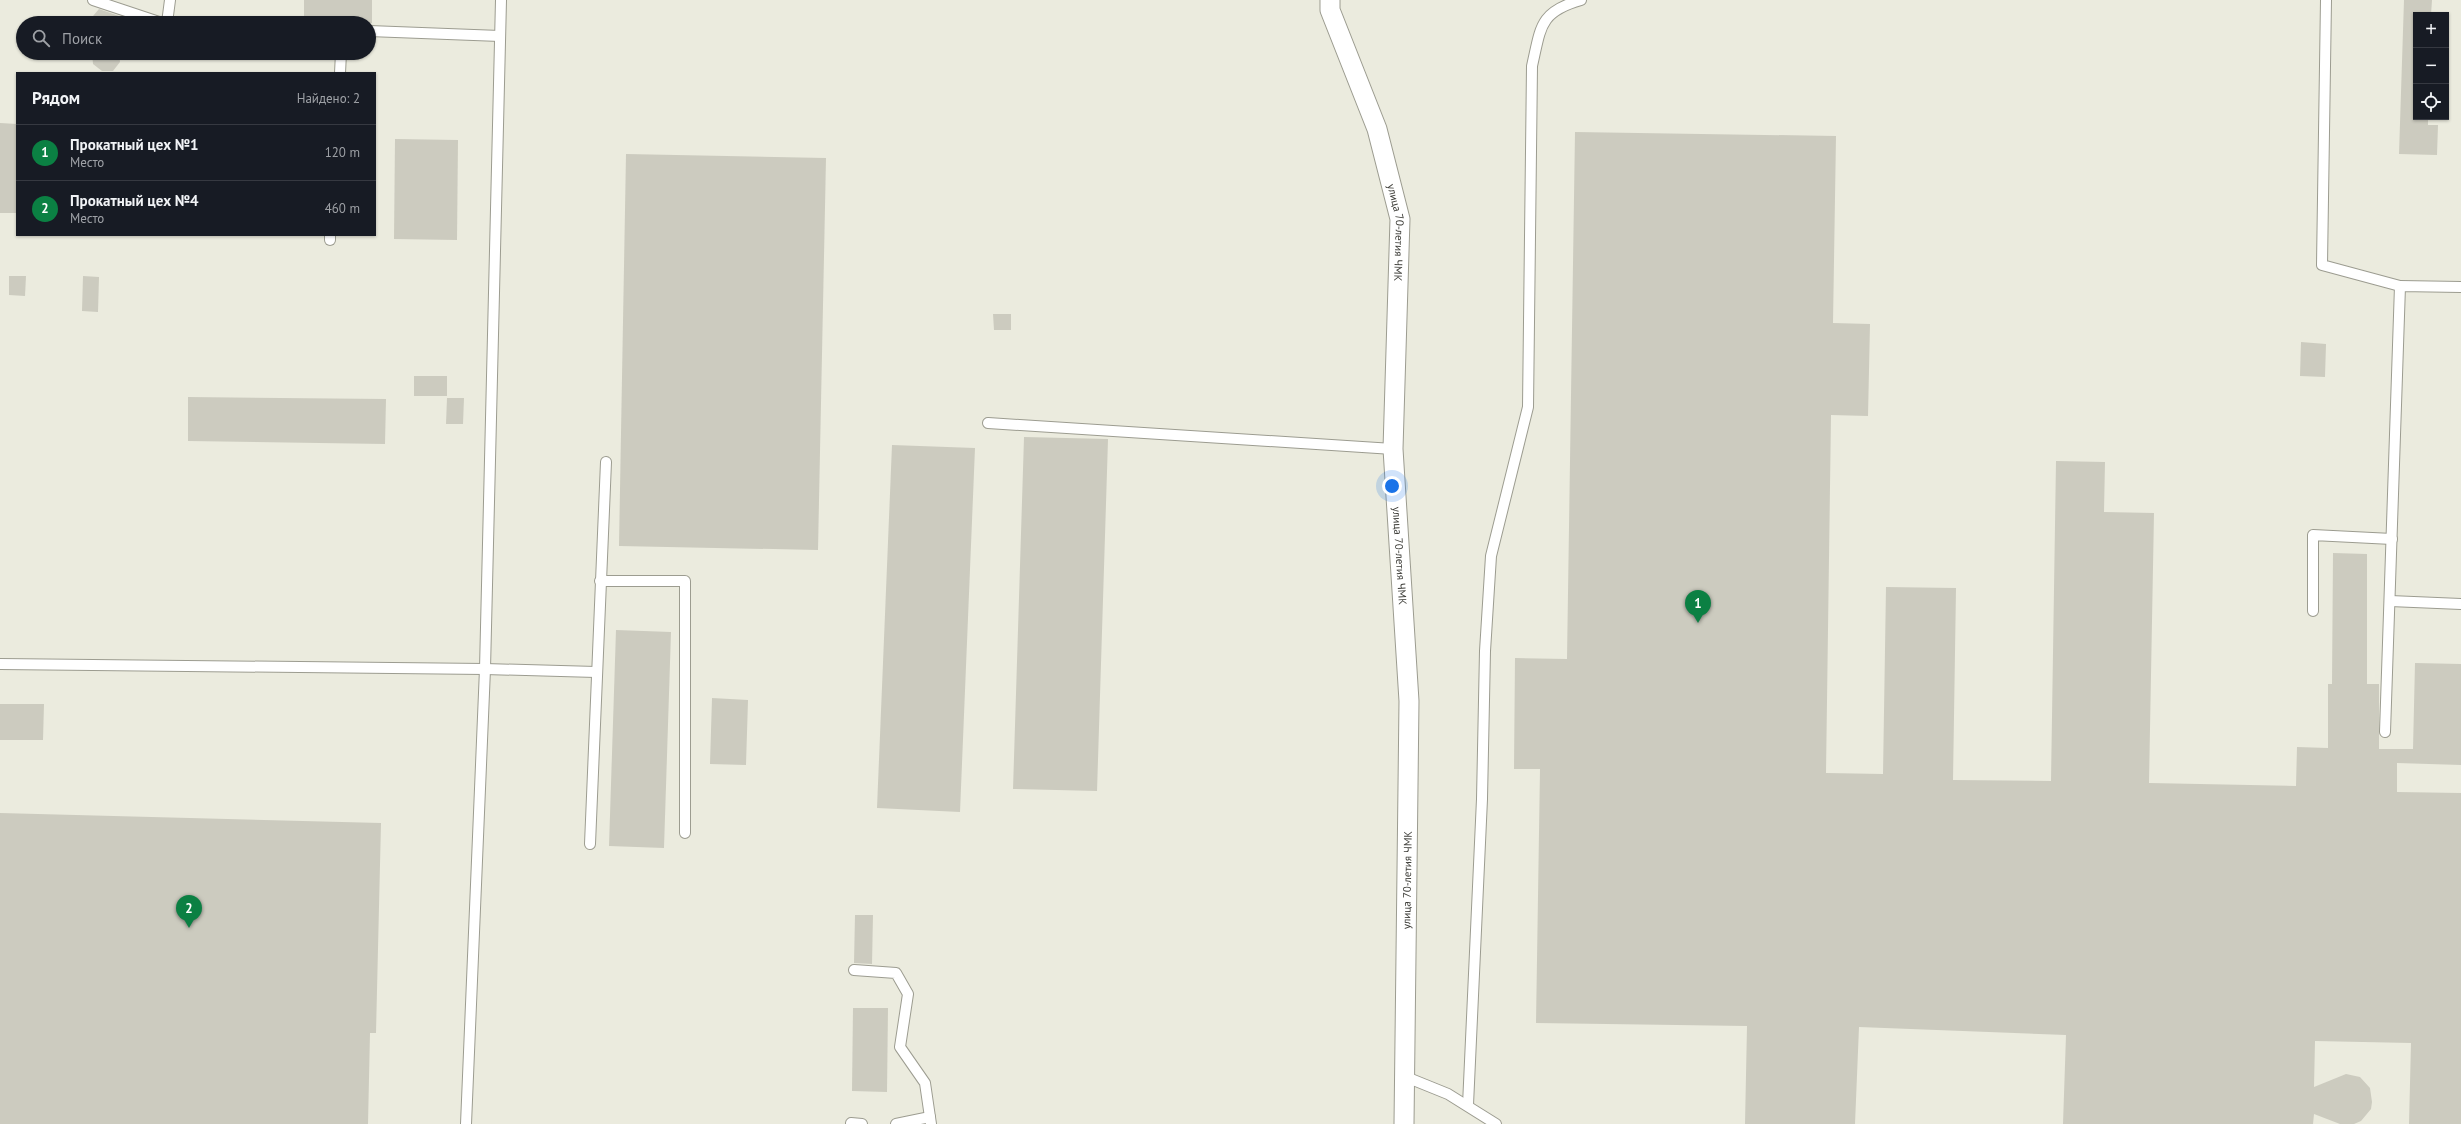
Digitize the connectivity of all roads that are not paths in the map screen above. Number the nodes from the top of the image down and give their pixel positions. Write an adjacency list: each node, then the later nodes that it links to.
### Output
1 (93, 0): 7 (lane)
2 (170, 0): 8 (lane)
3 (501, 0): 10 (lane)
4 (1330, 0): 16 (street, улица 70-летия ЧМК)
5 (1581, 0): 31 (lane)
6 (2326, 0): 13 (lane)
7 (141, 16)
8 (169, 16)
9 (376, 31): 10 (lane)
10 (500, 36): 24 (lane)
11 (341, 60): 12 (lane)
12 (340, 72)
13 (2400, 286): 14 (lane); 18 (lane)
14 (2461, 287)
15 (988, 422): 16 (lane)
16 (1393, 449): 30 (street, улица 70-летия ЧМК)
17 (606, 462): 19 (lane)
18 (2392, 538): 20 (lane); 22 (lane)
19 (600, 581): 25 (lane); 27 (lane)
20 (2390, 601): 21 (lane); 26 (lane)
21 (2461, 604)
22 (2312, 611)
23 (0, 664): 24 (lane)
24 (485, 669): 25 (lane); 34 (lane)
25 (596, 672): 28 (lane)
26 (2385, 732)
27 (686, 833)
28 (590, 844)
29 (854, 970): 32 (lane)
30 (1406, 1077): 31 (lane); 37 (street, улица 70-летия ЧМК)
31 (1468, 1105): 38 (lane)
32 (930, 1120): 36 (lane)
33 (851, 1123): 35 (lane)
34 (466, 1124)
35 (862, 1124)
36 (896, 1124)
37 (1404, 1124)
38 (1496, 1124)

